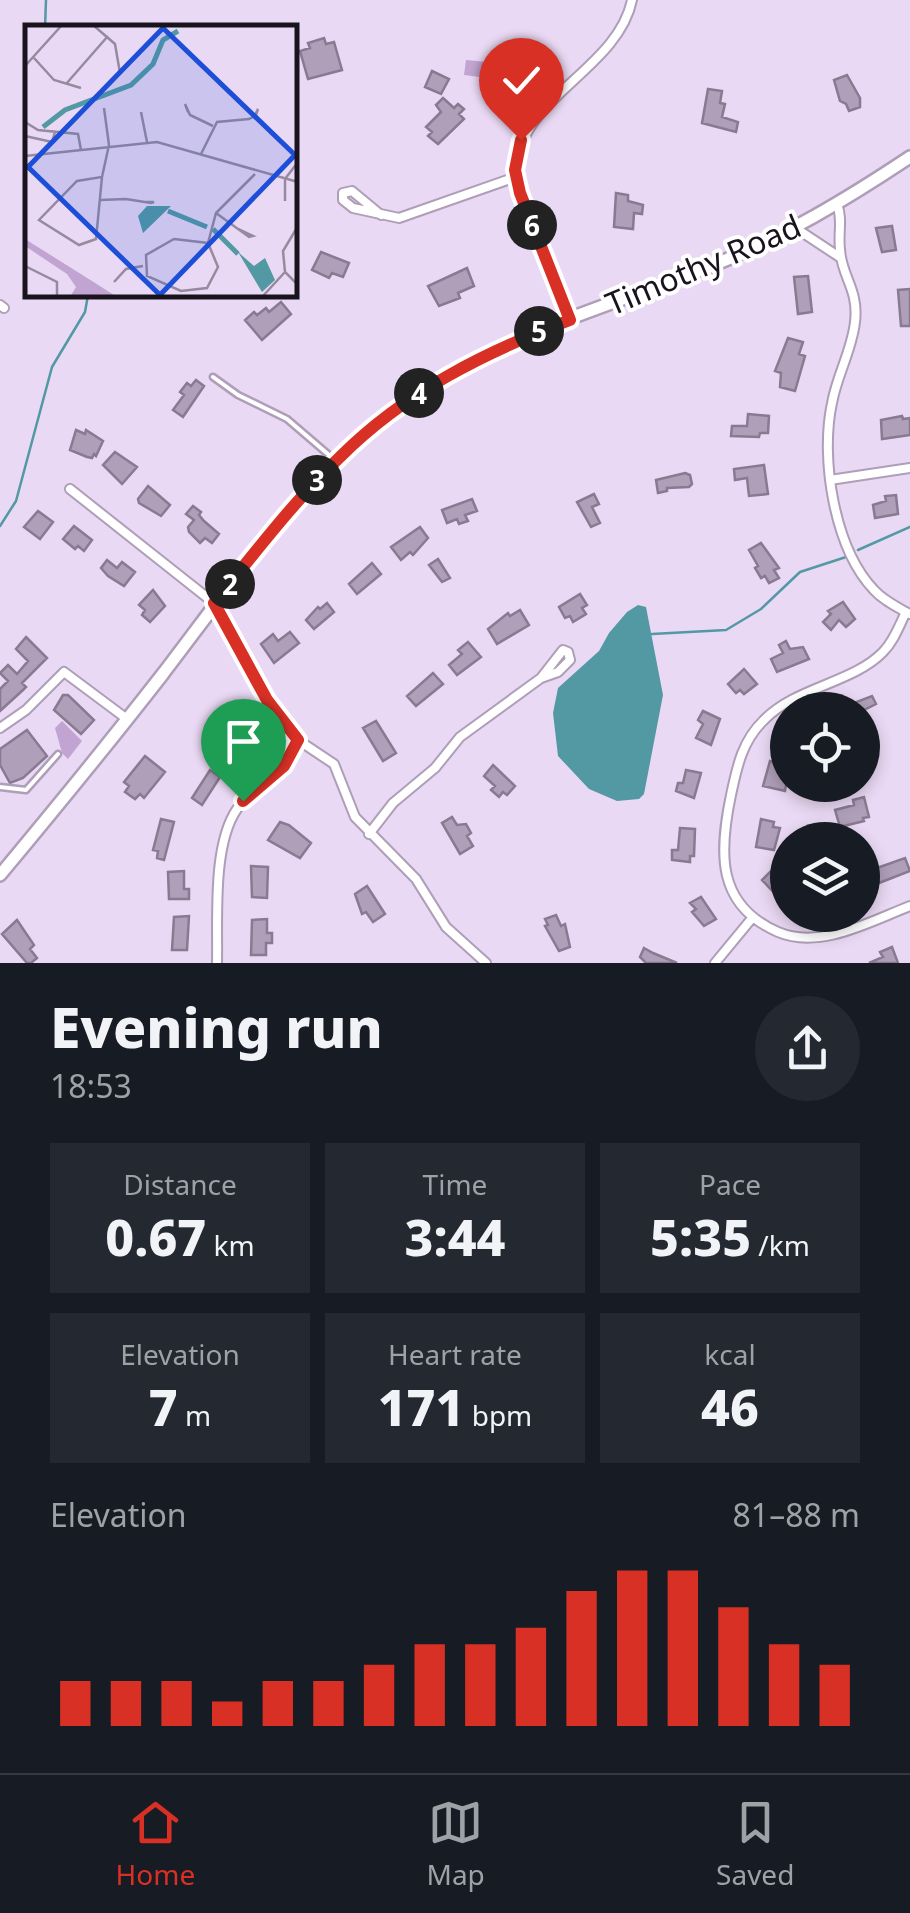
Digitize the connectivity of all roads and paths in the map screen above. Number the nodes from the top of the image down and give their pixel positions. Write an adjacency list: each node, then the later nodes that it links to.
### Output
1 (631, 1): 3 (street)
2 (910, 157): 4 (main road, Timothy Road)
3 (516, 177): 5 (street); 8 (street)
4 (836, 204): 6 (main road, Timothy Road); 7 (street)
5 (381, 215): 5 (street)
6 (794, 228): 7 (street); 8 (main road, Timothy Road)
7 (841, 258): 12 (street)
8 (570, 320): 10 (main road, Timothy Road)
9 (212, 377): 10 (lane)
10 (336, 461): 14 (main road, Timothy Road)
11 (910, 468): 12 (street)
12 (830, 480): 15 (street)
13 (70, 488): 14 (street)
14 (214, 603): 19 (main road, Timothy Road); 21 (street)
15 (908, 613): 17 (street)
16 (540, 678): 24 (street)
17 (815, 692)
18 (770, 715): 27 (street)
19 (128, 718): 20 (street); 25 (main road, Timothy Road)
20 (0, 728)
21 (298, 740): 24 (street); 28 (street)
22 (58, 754): 23 (lane)
23 (0, 787)
24 (370, 834): 29 (street)
25 (0, 875)
26 (910, 906): 27 (street)
27 (753, 917): 30 (street)
28 (216, 963)
29 (486, 963)
30 (715, 963)

